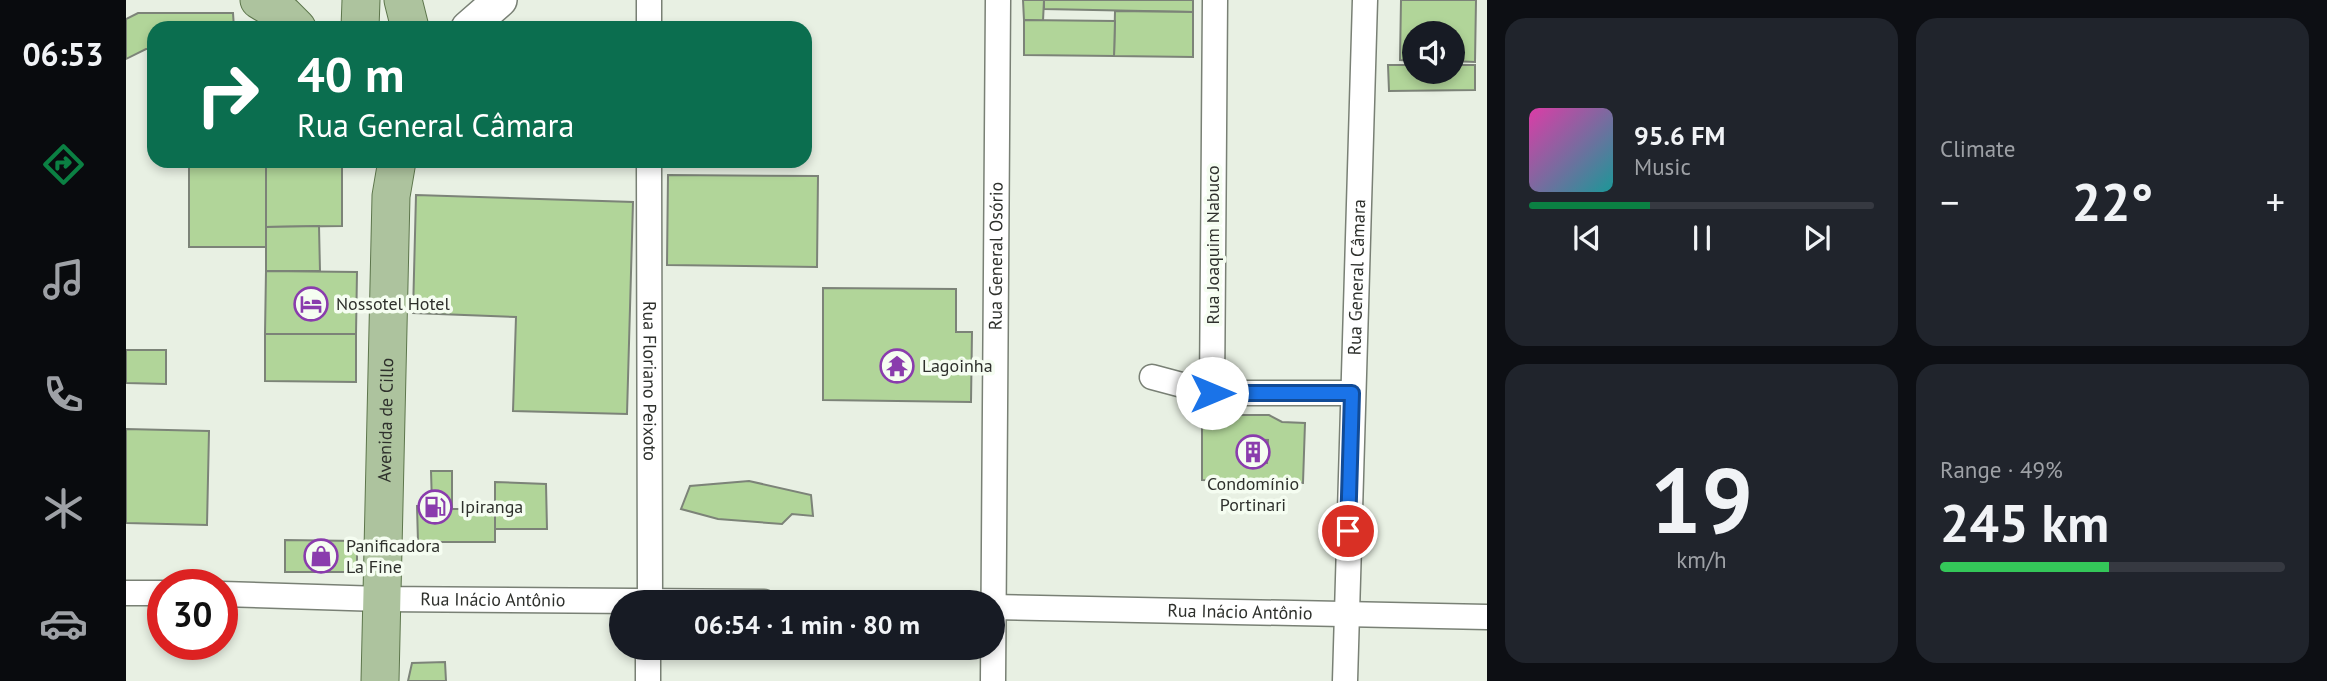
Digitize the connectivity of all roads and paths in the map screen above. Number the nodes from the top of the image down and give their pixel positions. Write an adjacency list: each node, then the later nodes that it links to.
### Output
1 (259, 0): 9 (main road)
2 (361, 0): 10 (main road)
3 (404, 0): 11 (main road)
4 (500, 0): 12 (main road)
5 (649, 0): 13 (street)
6 (998, 0): 22 (street, Rua General Osório)
7 (1215, 0): 19 (street, Rua Joaquim Nabuco)
8 (1365, 0): 20 (street, Rua General Câmara)
9 (290, 21)
10 (360, 21)
11 (408, 21)
12 (476, 21)
13 (649, 21)
14 (385, 168): 17 (main road)
15 (396, 168): 17 (main road, Avenida de Cillo)
16 (649, 168): 21 (street, Rua Floriano Peixoto)
17 (391, 196): 26 (main road, Avenida de Cillo)
18 (1152, 377): 19 (street)
19 (1212, 393): 20 (street)
20 (1352, 393): 29 (street, Rua General Câmara)
21 (650, 590)
22 (993, 590)
23 (126, 593): 24 (street)
24 (147, 593)
25 (238, 595): 26 (street, Rua Inácio Antônio)
26 (381, 599): 27 (street, Rua Inácio Antônio); 33 (main road, Avenida de Cillo)
27 (609, 601)
28 (1005, 607): 29 (street, Rua Inácio Antônio)
29 (1346, 613): 30 (street, Rua Inácio Antônio); 36 (street, Rua General Câmara)
30 (1487, 617)
31 (649, 660): 34 (street)
32 (993, 660): 35 (street, Rua General Osório)
33 (380, 681)
34 (648, 681)
35 (993, 681)
36 (1345, 681)

